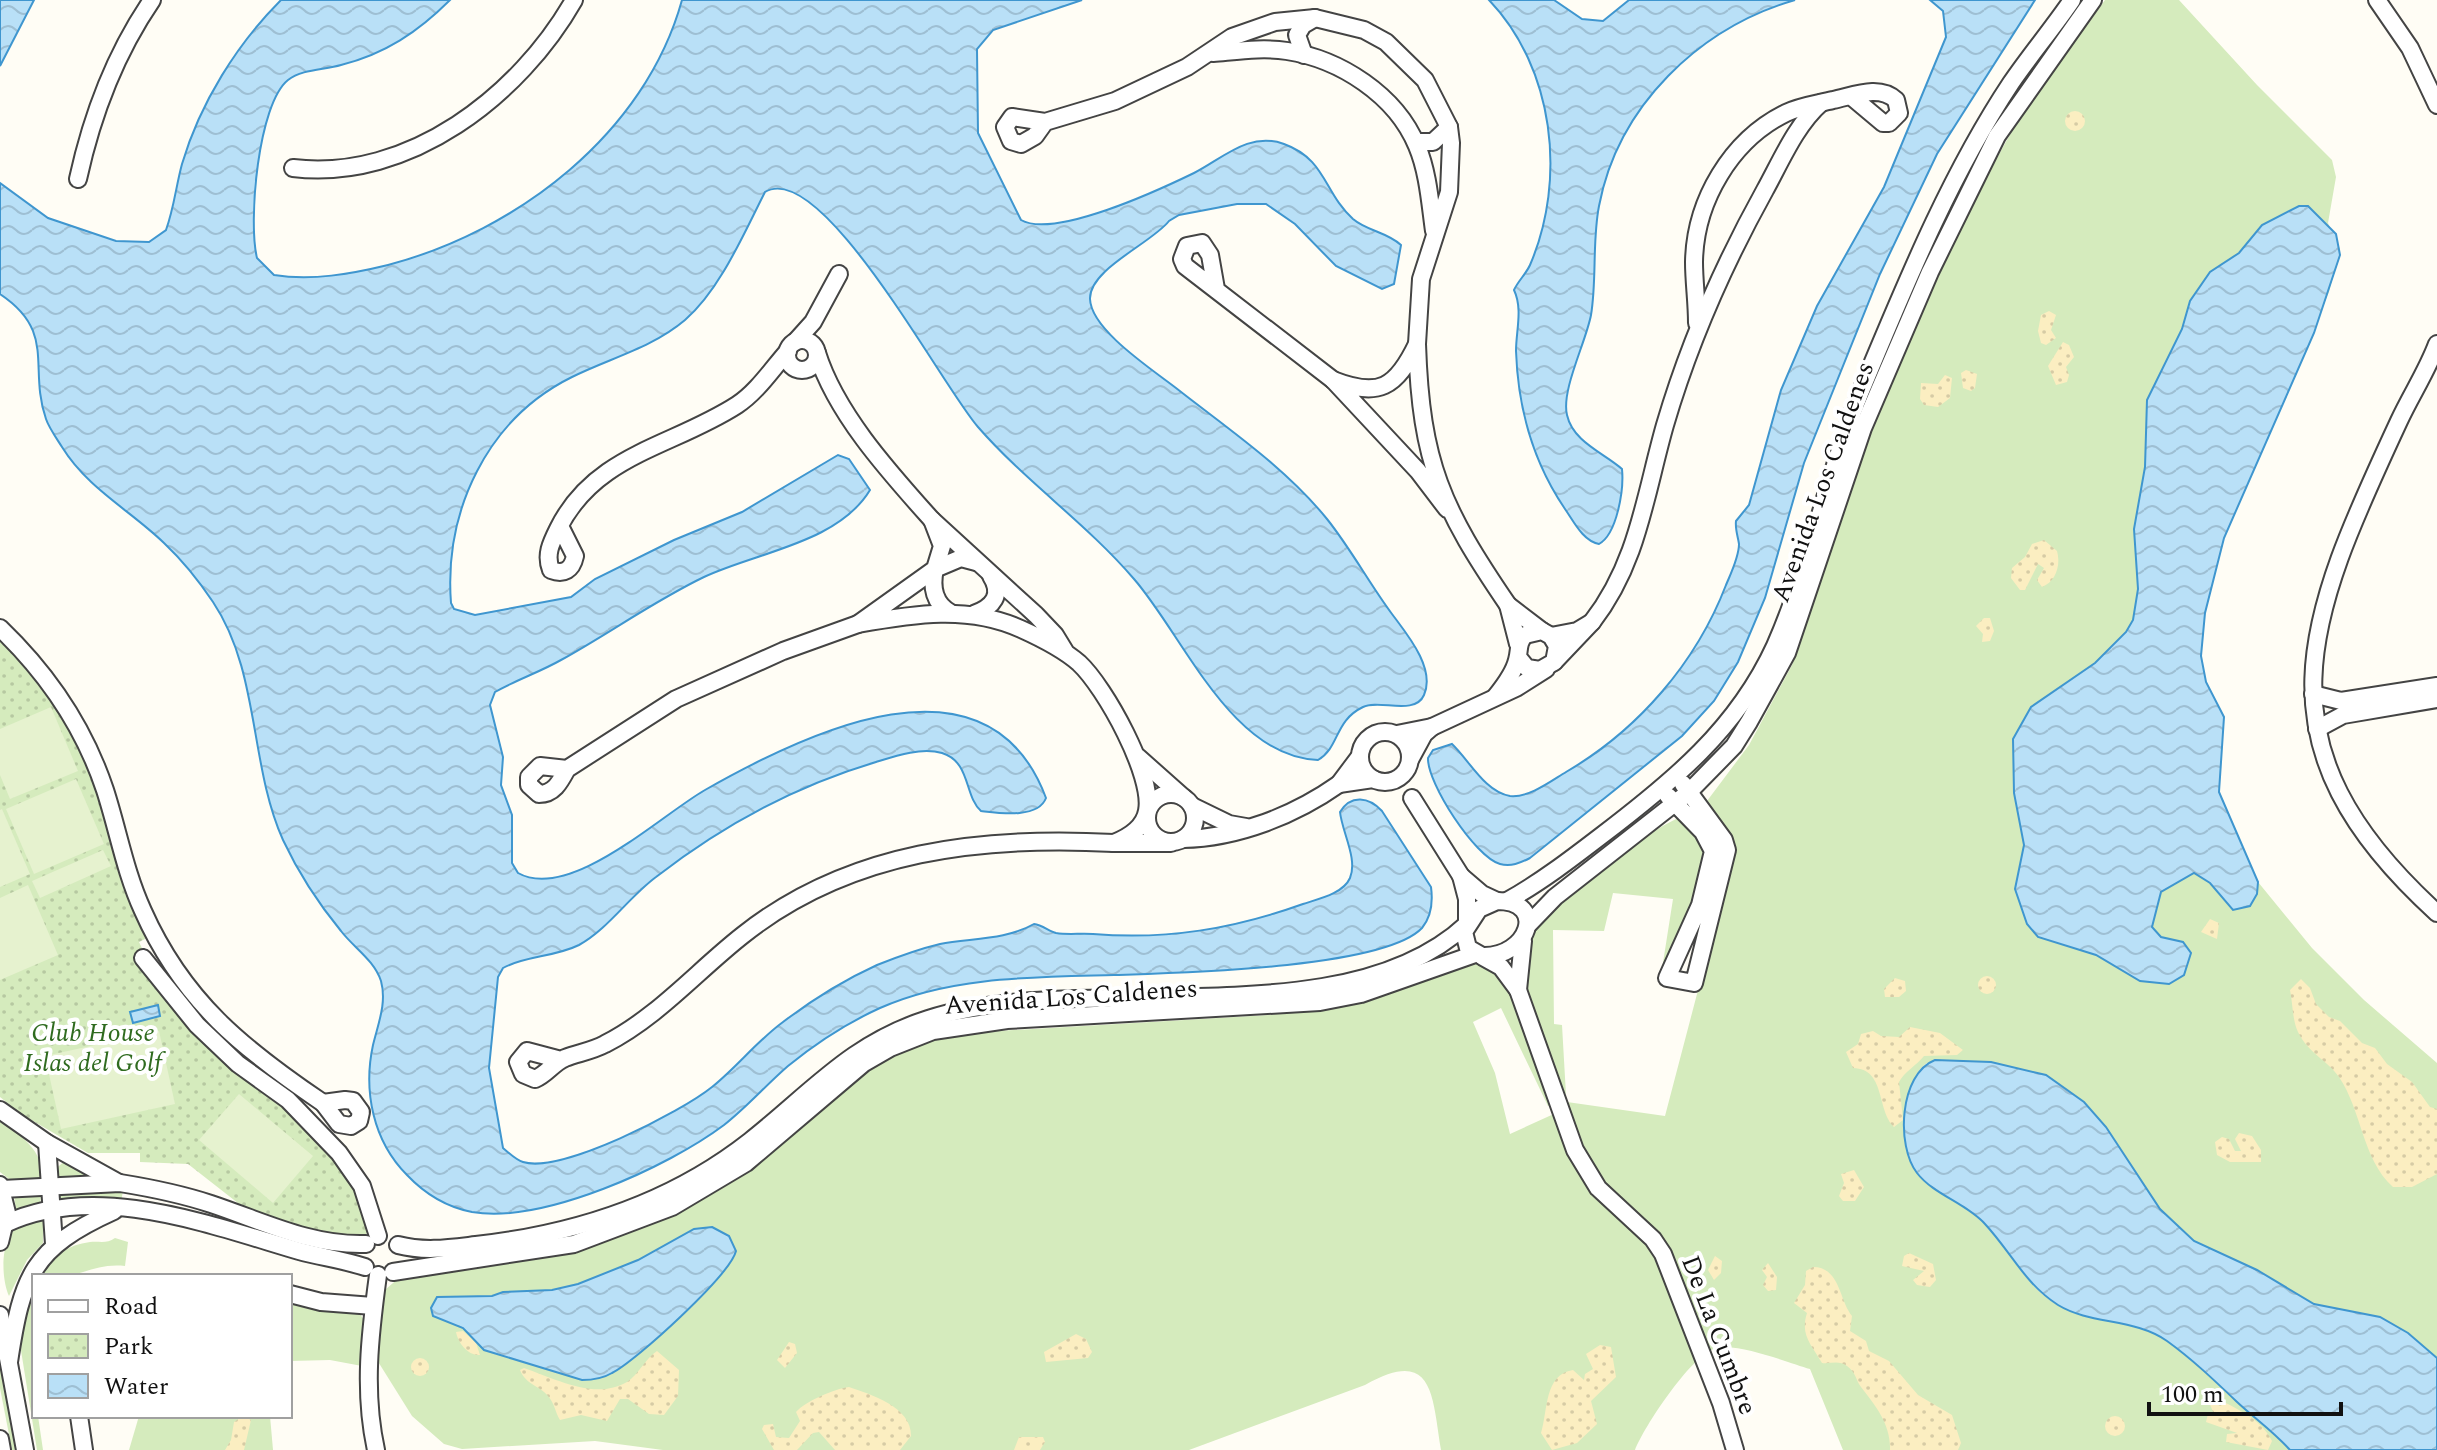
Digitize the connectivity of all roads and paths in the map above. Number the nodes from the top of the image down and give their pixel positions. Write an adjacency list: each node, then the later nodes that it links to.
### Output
1 (152, 0): 16 (street)
2 (574, 0): 15 (street)
3 (2072, 0): 65 (street, Avenida Los Caldenes)
4 (2093, 0): 69 (street, Avenida Los Caldenes)
5 (2377, 0): 11 (street)
6 (1315, 18): 7 (street); 8 (street); 13 (street)
7 (1211, 53): 8 (street); 12 (street)
8 (1304, 55): 14 (street)
9 (1852, 97): 10 (street)
10 (1821, 103): 21 (street); 21 (street)
11 (2437, 105)
12 (1045, 122)
13 (1449, 127): 14 (street); 17 (street)
14 (1416, 142): 17 (street)
15 (293, 168)
16 (78, 179)
17 (1434, 231): 22 (street)
18 (839, 274): 20 (street)
19 (1216, 289): 29 (street)
20 (813, 322): 23 (street); 24 (street)
21 (1696, 332): 45 (street)
22 (1417, 344): 30 (street); 32 (street)
23 (791, 346): 24 (street); 26 (street); 27 (street)
24 (816, 350): 26 (street); 28 (street)
25 (2433, 362): 53 (street)
26 (800, 369): 27 (street); 28 (street)
27 (767, 375): 38 (street)
28 (828, 379): 37 (street)
29 (1333, 380): 31 (street); 33 (street)
30 (1393, 382): 31 (street); 32 (street)
31 (1374, 390): 33 (street)
32 (1419, 396): 34 (street)
33 (1372, 421): 35 (street)
34 (1424, 430): 35 (street); 36 (street)
35 (1394, 446): 36 (street)
36 (1447, 509): 42 (street)
37 (932, 520): 39 (street); 40 (street)
38 (560, 526)
39 (976, 562): 40 (street); 41 (street)
40 (935, 569): 43 (street); 46 (street)
41 (991, 576): 44 (street); 50 (street)
42 (1508, 605): 48 (street); 49 (street)
43 (951, 613): 44 (street); 46 (street)
44 (974, 614): 50 (street)
45 (1592, 622): 48 (street); 51 (street)
46 (858, 624): 64 (street)
47 (0, 628): 89 (street)
48 (1546, 634): 49 (street); 51 (street)
49 (1518, 651): 51 (street); 55 (street)
50 (1066, 653): 61 (street)
51 (1550, 665): 55 (street)
52 (2437, 686): 54 (street)
53 (2313, 694): 57 (street); 59 (street)
54 (2417, 695): 56 (street); 57 (street)
55 (1496, 696): 58 (street)
56 (2437, 699)
57 (2342, 708): 59 (street)
58 (1432, 727): 60 (street); 63 (street)
59 (2317, 729): 79 (street)
60 (1397, 734): 62 (street); 63 (street)
61 (1134, 754): 71 (street); 73 (street)
62 (1360, 756): 66 (street); 67 (street)
63 (1409, 764): 66 (street); 70 (street)
64 (567, 769)
65 (1677, 776): 68 (street, Avenida Los Caldenes); 69 (street)
66 (1379, 781): 67 (street); 70 (street)
67 (1339, 784): 74 (street)
68 (1661, 789): 72 (street); 78 (street, Avenida Los Caldenes)
69 (1689, 792): 72 (street, Avenida Los Caldenes); 84 (street)
70 (1412, 798): 77 (street)
71 (1188, 802): 73 (street); 74 (street); 75 (street)
72 (1675, 804): 81 (street, Avenida Los Caldenes); 82 (street)
73 (1147, 811): 75 (street); 76 (street)
74 (1248, 827): 75 (street)
75 (1177, 841): 76 (street)
76 (1114, 843): 88 (street)
77 (1461, 876): 78 (street); 80 (street)
78 (1502, 901): 80 (street); 81 (street)
79 (2437, 913)
80 (1467, 924): 85 (street); 100 (street, Avenida Los Caldenes)
81 (1529, 924): 83 (street)
82 (1687, 934): 84 (street); 84 (street)
83 (1523, 941): 85 (street); 87 (street)
84 (1705, 941)
85 (1478, 955): 87 (street); 101 (street, Avenida Los Caldenes)
86 (143, 958): 98 (street)
87 (1518, 990): 114 (street, De La Cumbre)
88 (561, 1060)
89 (323, 1103)
90 (0, 1110): 91 (street)
91 (47, 1143): 92 (street); 94 (street)
92 (120, 1183): 94 (street); 98 (street)
93 (1, 1187): 94 (street); 97 (street)
94 (50, 1187): 96 (street)
95 (122, 1208): 96 (street, Avenida Los Caldenes); 99 (street); 101 (street, Avenida Los Caldenes)
96 (52, 1209): 97 (street, Avenida Los Caldenes); 99 (street)
97 (2, 1233)
98 (372, 1240): 100 (street); 101 (street)
99 (54, 1244): 102 (street)
100 (398, 1245): 101 (street)
101 (379, 1272): 105 (street)
102 (33, 1274)
103 (32, 1275): 107 (street)
104 (292, 1295): 105 (street)
105 (373, 1306): 113 (street)
106 (0, 1315): 107 (street)
107 (9, 1362): 111 (street)
108 (79, 1418): 112 (street)
109 (0, 1439): 110 (street)
110 (2, 1450)
111 (25, 1450)
112 (84, 1450)
113 (376, 1450)
114 (1735, 1450)

